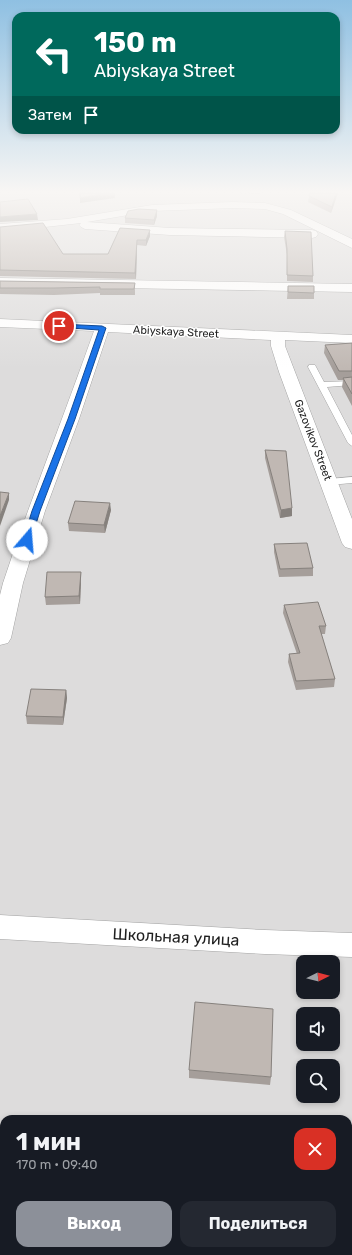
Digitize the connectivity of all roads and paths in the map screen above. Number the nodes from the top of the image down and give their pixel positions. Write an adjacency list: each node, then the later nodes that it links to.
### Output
1 (0, 282): 2 (street)
2 (352, 288)
3 (0, 323): 4 (street, Abiyskaya Street)
4 (102, 328): 5 (street, Abiyskaya Street); 14 (street)
5 (278, 337): 6 (street, Abiyskaya Street); 12 (street, Gazovikov Street)
6 (352, 339)
7 (312, 367): 9 (lane)
8 (352, 383): 9 (lane)
9 (322, 385): 10 (lane)
10 (352, 443)
11 (352, 480): 12 (lane)
12 (329, 482): 13 (street, Gazovikov Street)
13 (352, 541)
14 (0, 638)
15 (0, 927): 16 (street, Школьная улица)
16 (352, 945)

